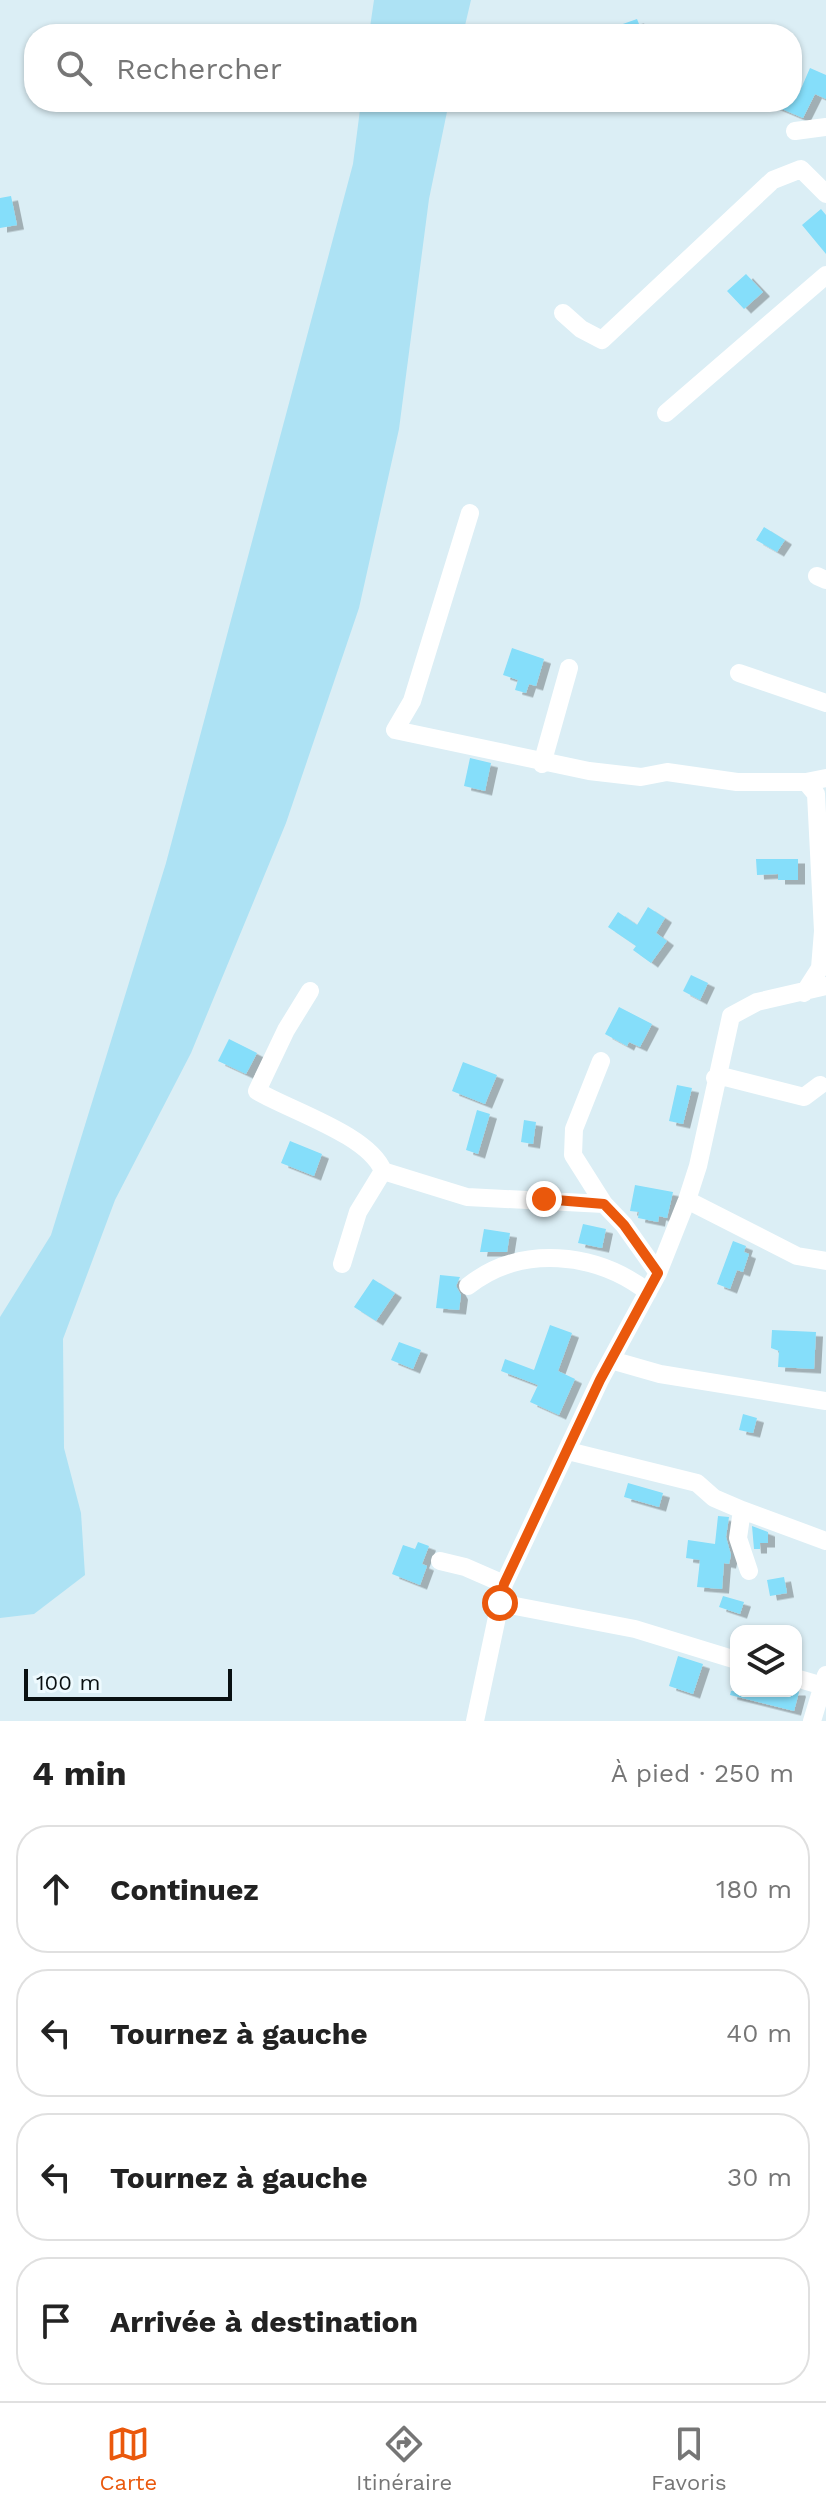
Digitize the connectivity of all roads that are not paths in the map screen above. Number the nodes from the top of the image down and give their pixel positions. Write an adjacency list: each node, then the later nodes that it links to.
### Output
1 (826, 127): 2 (street)
2 (795, 131)
3 (826, 194): 5 (street)
4 (826, 275): 6 (street)
5 (563, 313)
6 (666, 413)
7 (470, 513): 11 (street)
8 (569, 668): 11 (street)
9 (739, 673): 10 (street)
10 (826, 703)
11 (542, 764): 12 (street)
12 (818, 784): 13 (street)
13 (824, 976): 16 (street)
14 (310, 991): 18 (street)
15 (601, 1061): 20 (street)
16 (715, 1078): 17 (street); 19 (street)
17 (820, 1085)
18 (383, 1171): 20 (street); 22 (street)
19 (687, 1200): 21 (street); 23 (street)
20 (604, 1204): 23 (street)
21 (826, 1261)
22 (342, 1264)
23 (658, 1273): 25 (street)
24 (468, 1286): 25 (street)
25 (648, 1292): 26 (street)
26 (611, 1360): 27 (street); 28 (street)
27 (826, 1401)
28 (568, 1451): 29 (street); 33 (street)
29 (742, 1510): 30 (street); 32 (street)
30 (826, 1541)
31 (440, 1561): 33 (street)
32 (749, 1571)
33 (504, 1584): 34 (street)
34 (500, 1603): 35 (street); 38 (street)
35 (730, 1658)
36 (802, 1679): 37 (street)
37 (825, 1682): 39 (street)
38 (475, 1721)
39 (812, 1721)

